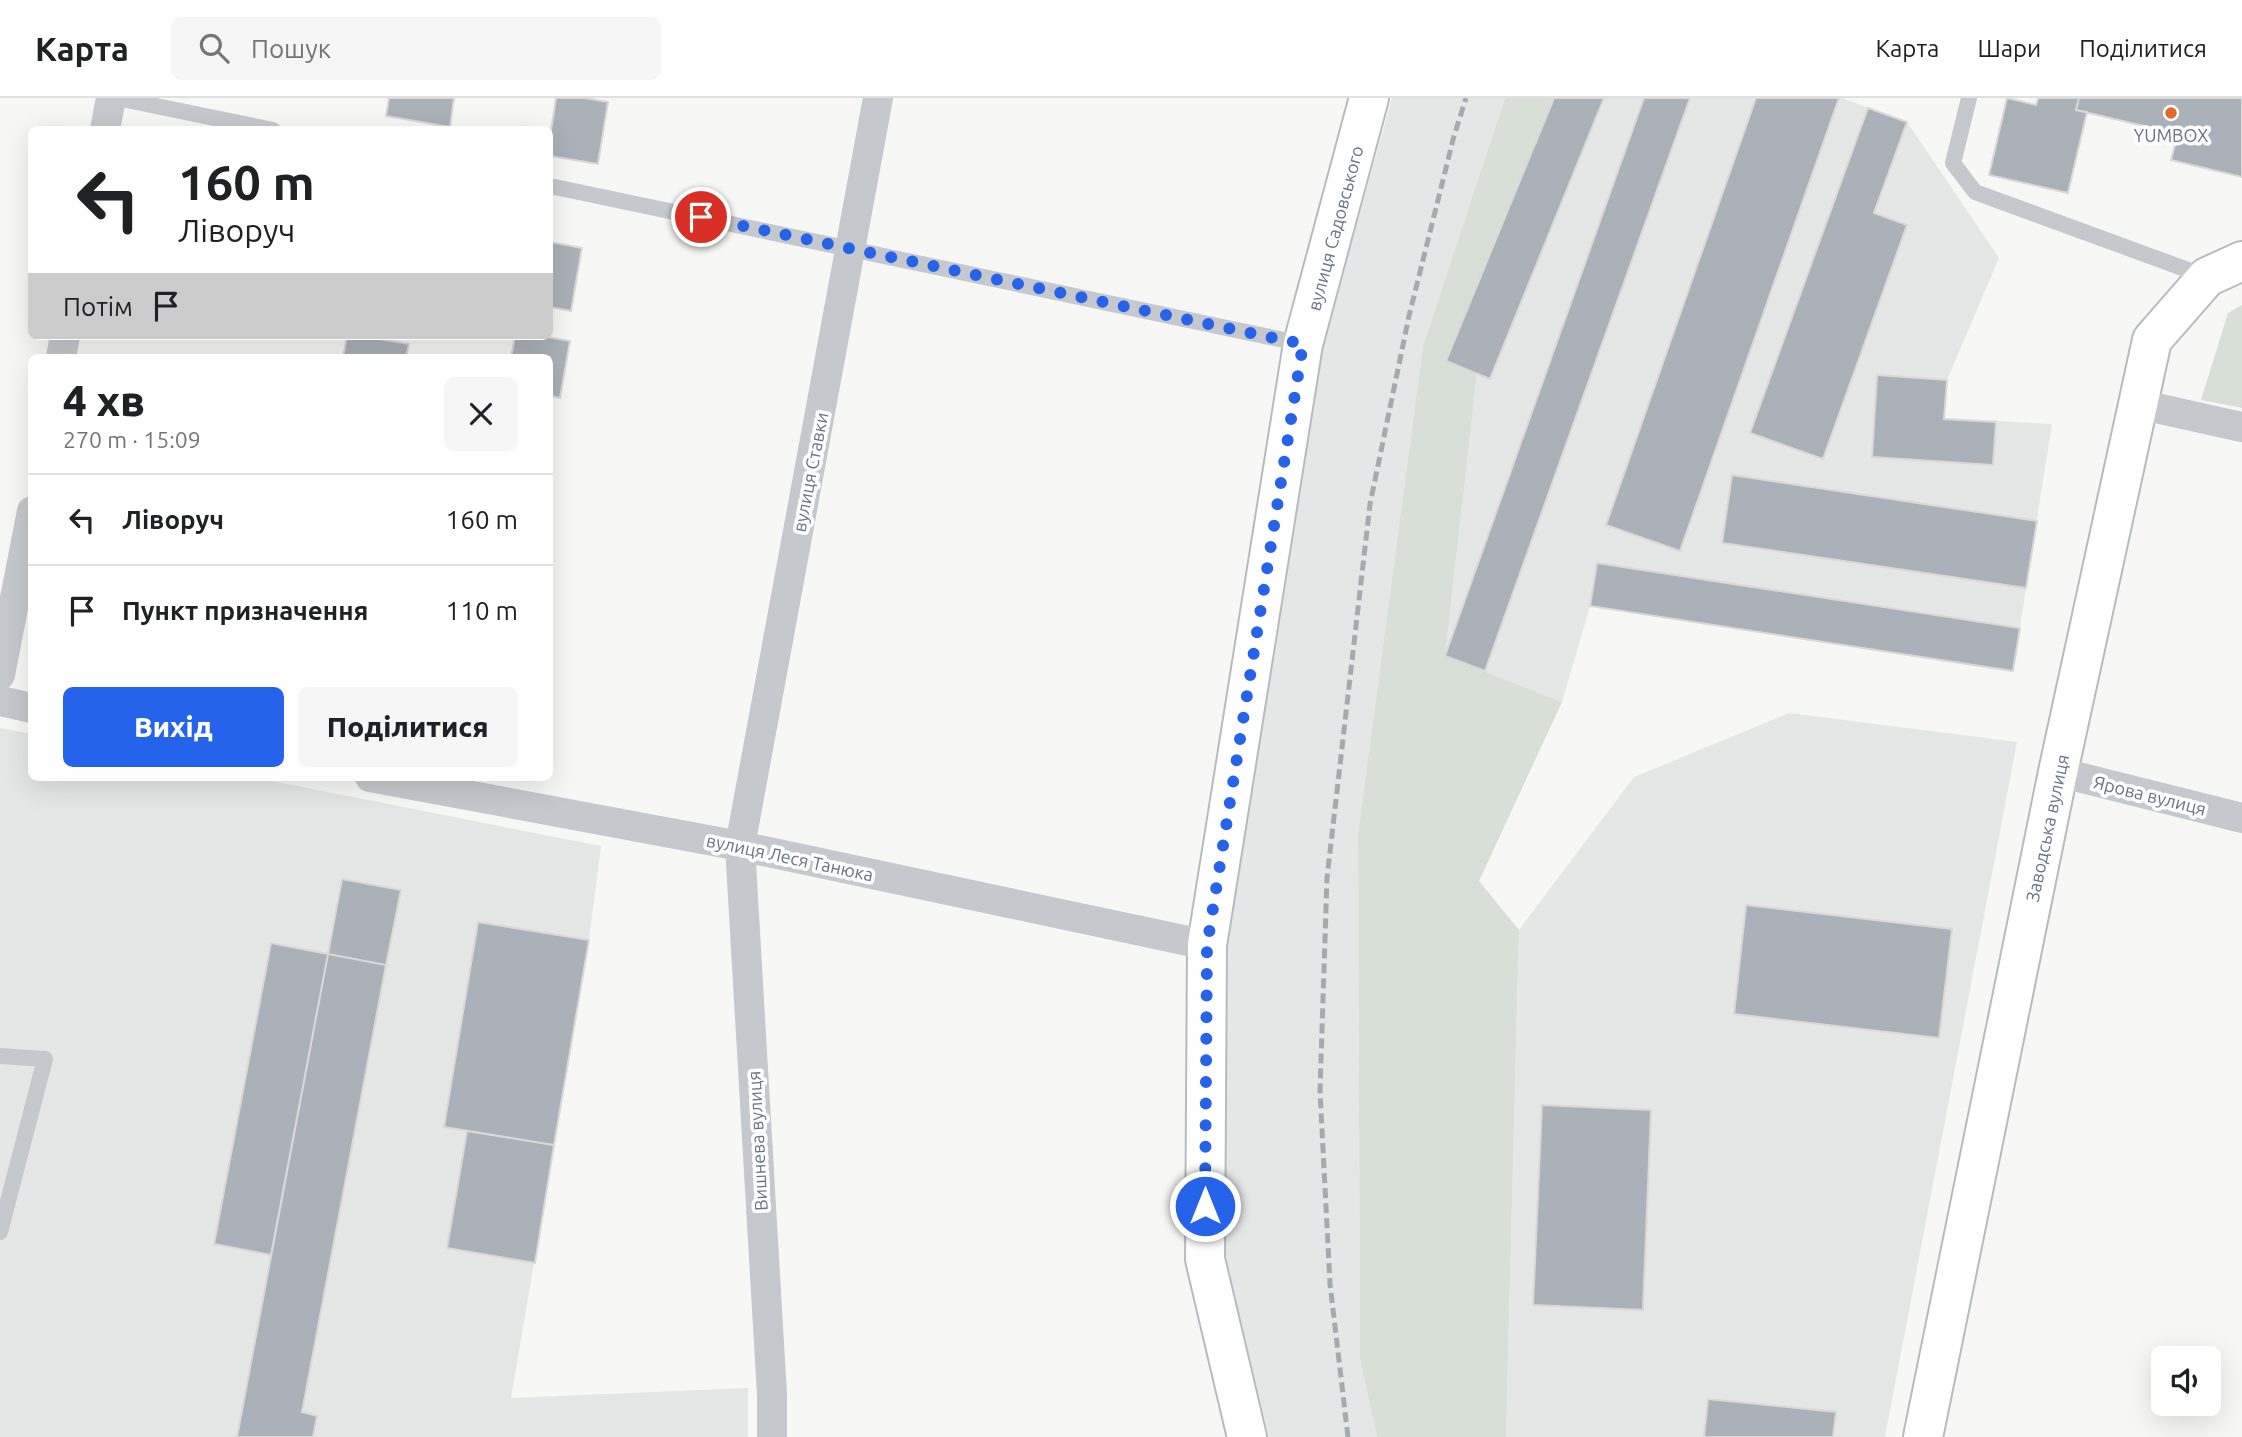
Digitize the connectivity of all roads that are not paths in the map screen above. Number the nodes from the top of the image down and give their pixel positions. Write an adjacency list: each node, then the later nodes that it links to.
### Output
1 (111, 98): 6 (street)
2 (117, 98): 7 (lane)
3 (878, 98): 9 (street, вулиця Ставки)
4 (1369, 98): 12 (street, вулиця Садовського)
5 (1969, 98): 11 (lane)
6 (106, 126)
7 (253, 126)
8 (553, 187): 9 (lane)
9 (851, 248): 12 (lane); 22 (street, вулиця Ставки)
10 (2242, 261): 11 (street, Заводська вулиця)
11 (2207, 277): 13 (street, Заводська вулиця)
12 (1303, 344): 23 (street, вулиця Садовського)
13 (2138, 404): 14 (street); 19 (street, Заводська вулиця)
14 (2242, 427)
15 (28, 532): 16 (street)
16 (0, 675)
17 (0, 701): 18 (street)
18 (28, 707)
19 (2058, 772): 21 (street, Ярова вулиця); 28 (street, Заводська вулиця)
20 (391, 781): 22 (street, вулиця Леся Танюка)
21 (2242, 818)
22 (740, 846): 23 (street, вулиця Леся Танюка); 26 (street, Вишнева вулиця)
23 (1207, 946): 27 (street, вулиця Садовського)
24 (0, 1056): 25 (lane)
25 (0, 1232)
26 (772, 1437)
27 (1247, 1437)
28 (1923, 1437)

